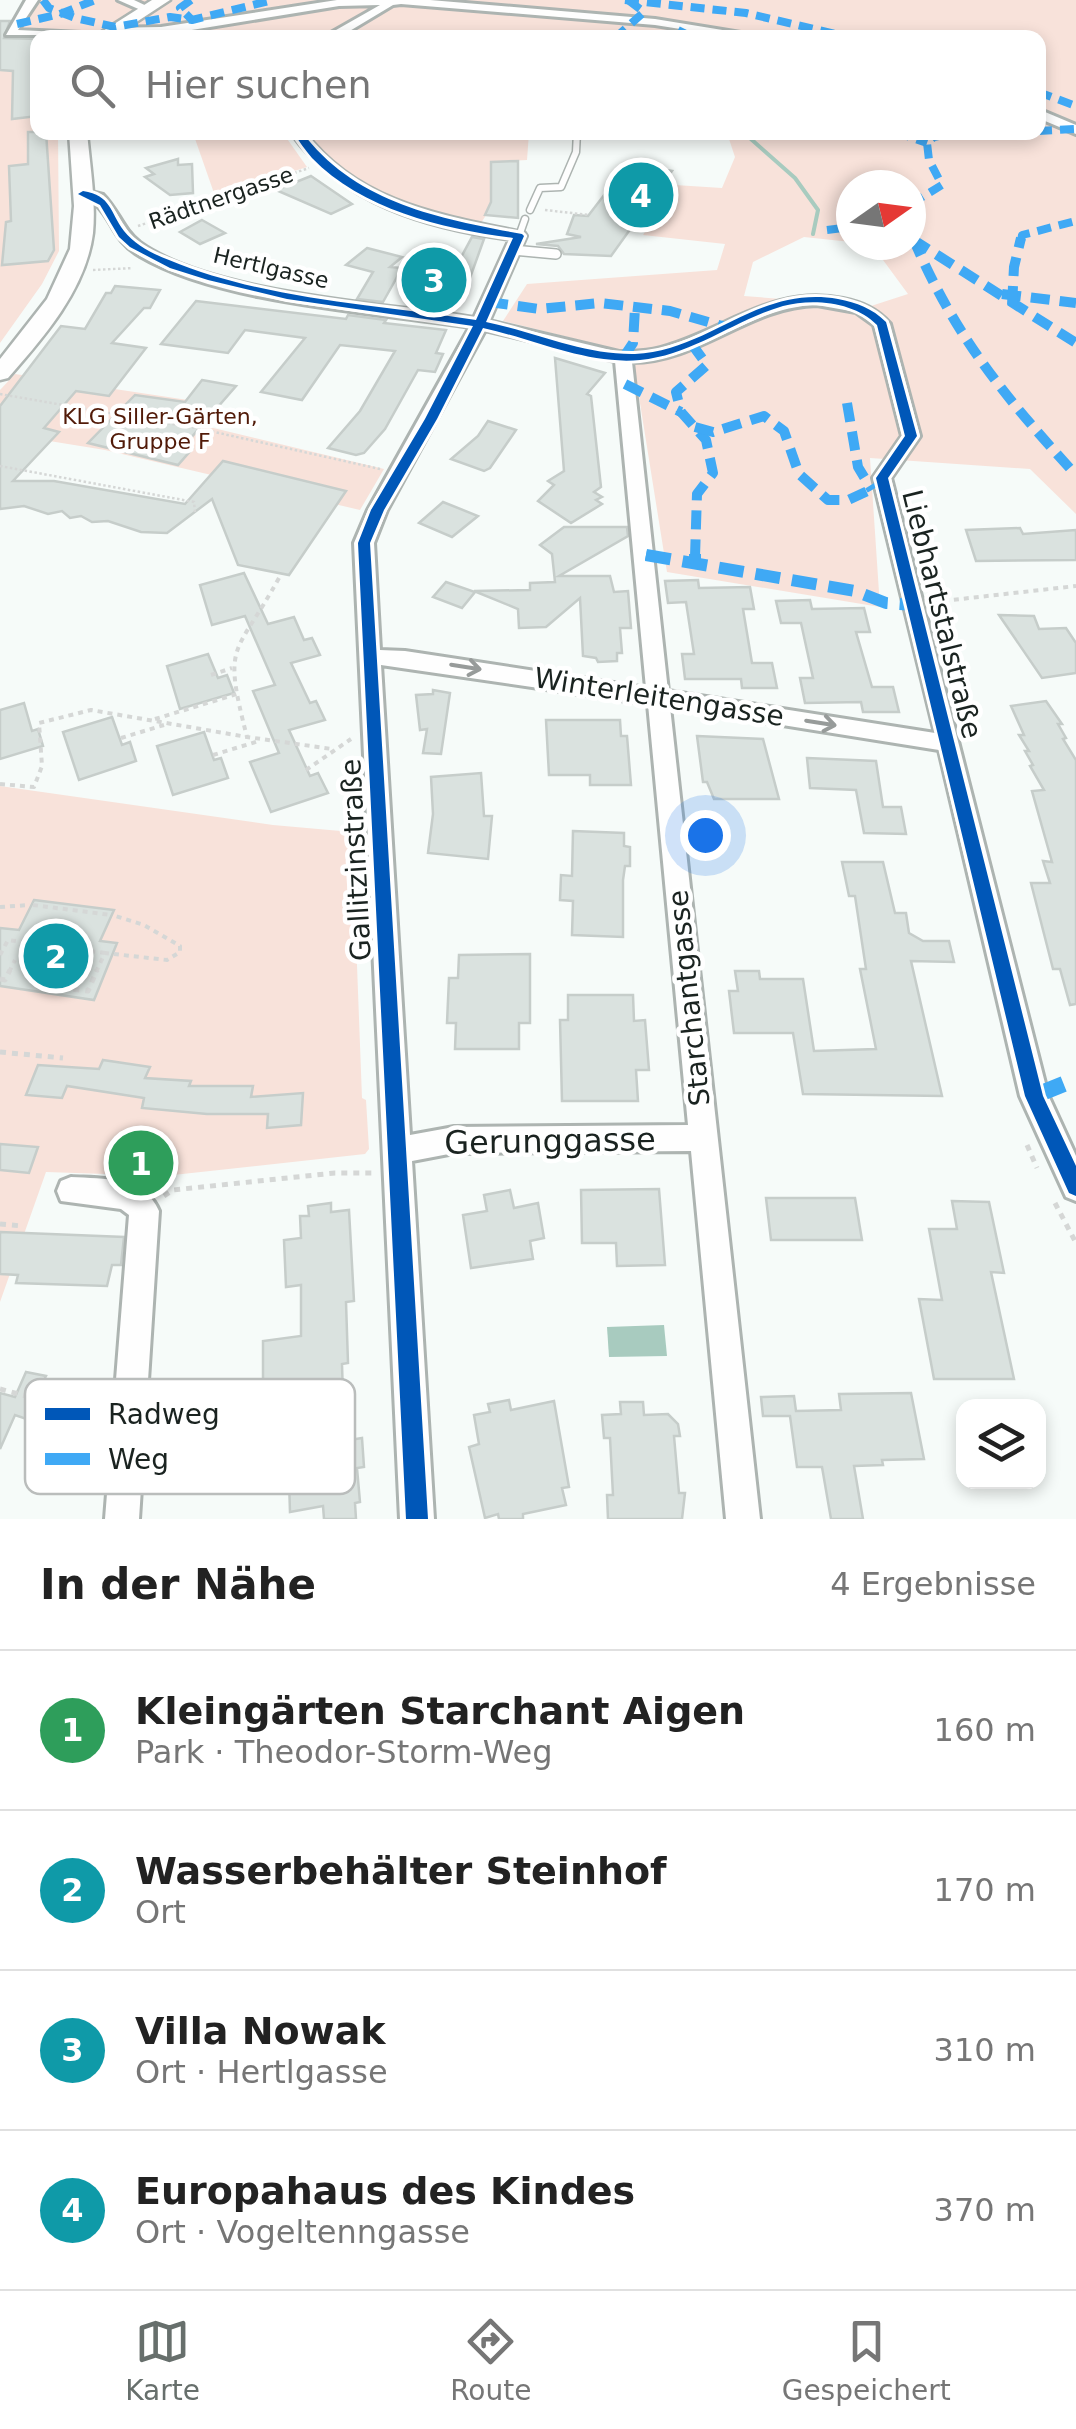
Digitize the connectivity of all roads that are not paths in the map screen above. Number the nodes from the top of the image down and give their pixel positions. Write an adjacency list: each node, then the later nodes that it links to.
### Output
1 (32, 0): 10 (street)
2 (124, 0): 5 (street)
3 (162, 0): 5 (street)
4 (401, 0): 7 (street); 8 (street); 9 (street)
5 (146, 9): 6 (street)
6 (112, 30)
7 (166, 30)
8 (343, 30)
9 (712, 30)
10 (30, 34)
11 (1046, 117): 12 (street)
12 (1076, 130)
13 (79, 140): 16 (street)
14 (304, 140): 17 (street)
15 (575, 140): 17 (lane)
16 (83, 194): 19 (street, Hertlgasse); 21 (street)
17 (516, 243): 18 (lane); 19 (street, Gallitzinstraße)
18 (556, 254)
19 (480, 324): 20 (street, Hertlgasse); 22 (street, Gallitzinstraße)
20 (623, 358): 23 (street, Starchantgasse); 24 (street, Liebhartstalstraße)
21 (0, 373)
22 (369, 657): 23 (street, Winterleitengasse, one-way to 23); 26 (street, Gallitzinstraße)
23 (658, 696): 24 (street, Winterleitengasse, one-way to 24); 25 (street, Starchantgasse)
24 (948, 744): 27 (street, Liebhartstalstraße)
25 (704, 1138): 26 (street, Gerunggasse); 33 (street, Starchantgasse)
26 (398, 1162): 32 (street, Gallitzinstraße)
27 (1076, 1187)
28 (71, 1192): 29 (street)
29 (132, 1379)
30 (124, 1494): 31 (street)
31 (122, 1519)
32 (417, 1519)
33 (744, 1519)

